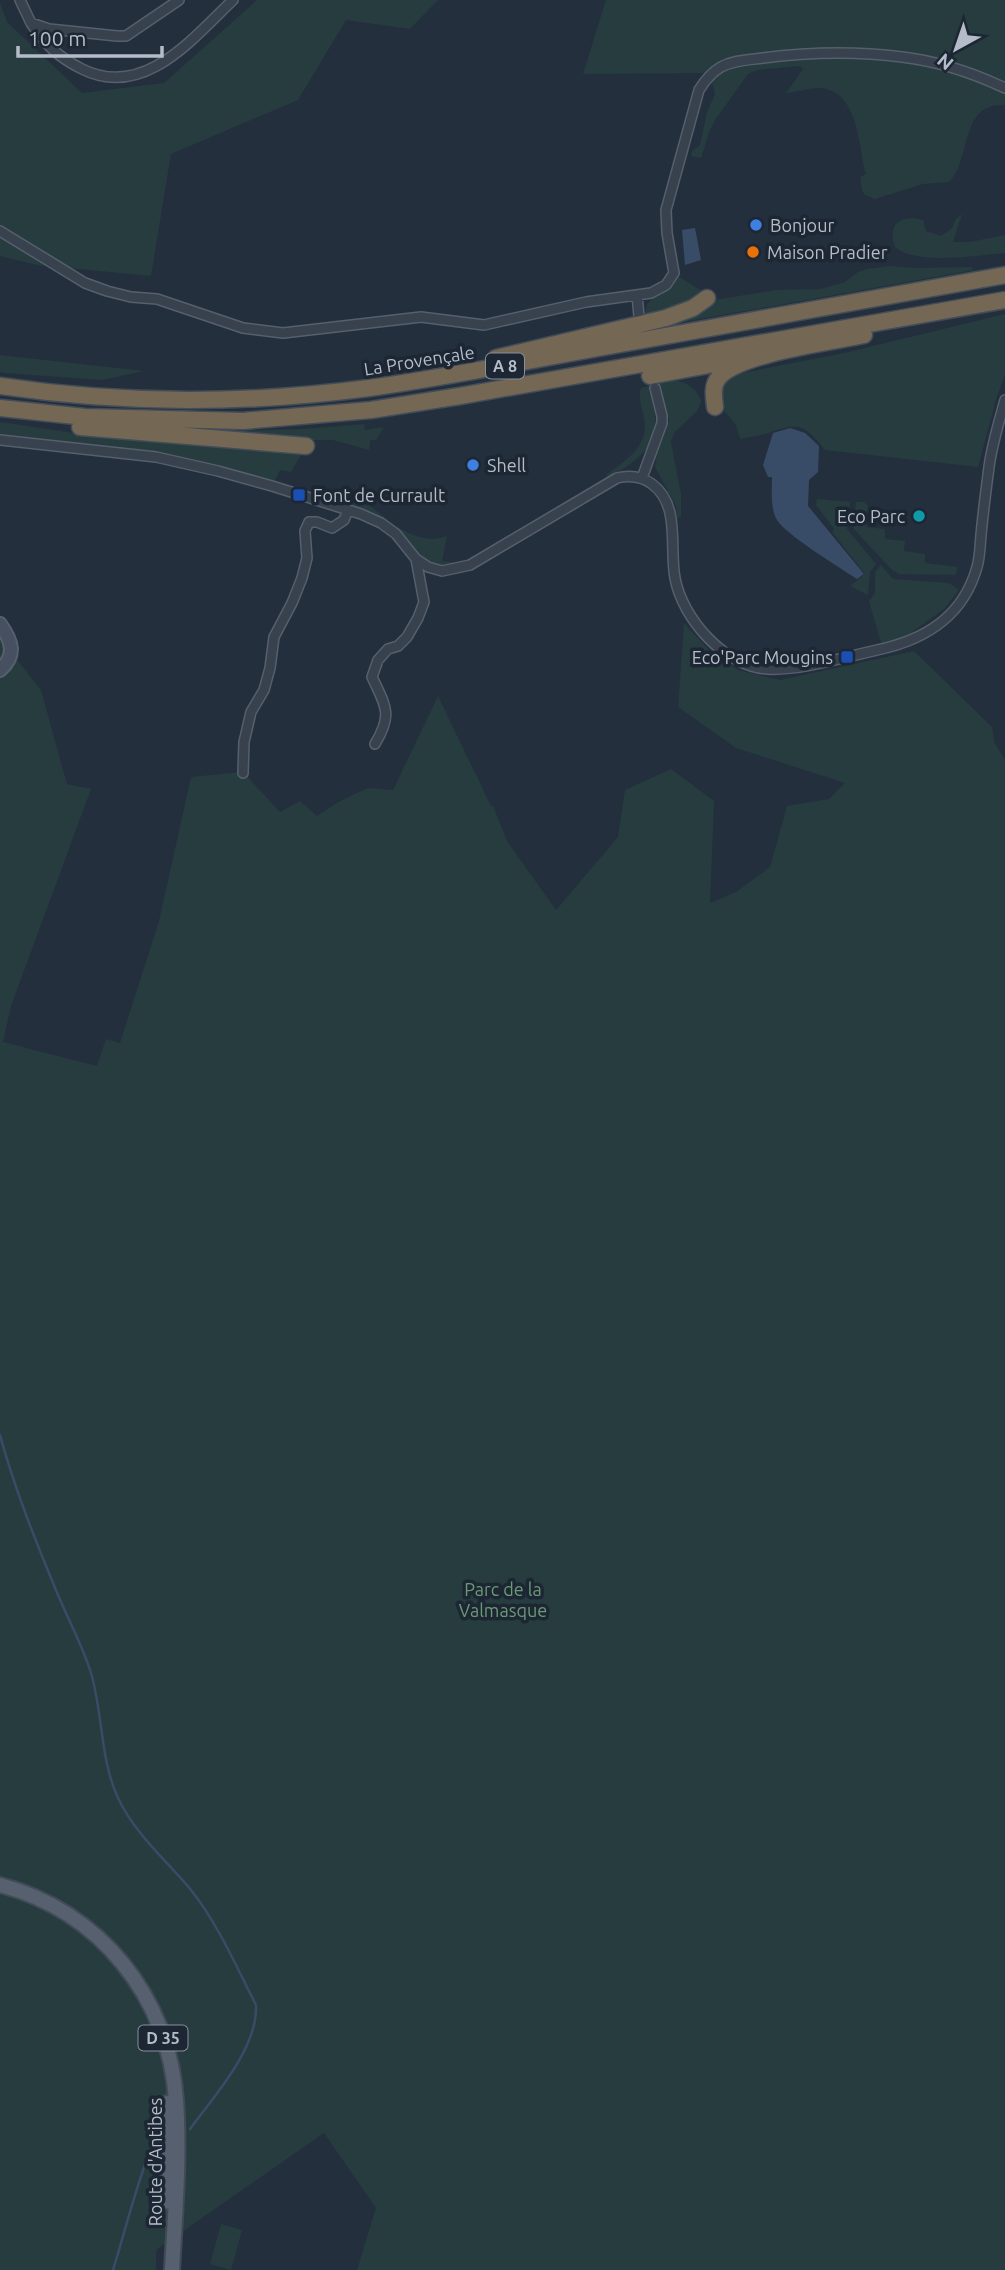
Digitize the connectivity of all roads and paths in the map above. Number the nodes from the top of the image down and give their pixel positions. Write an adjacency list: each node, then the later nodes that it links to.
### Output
1 (20, 0): 4 (street)
2 (179, 0): 4 (street)
3 (233, 0): 4 (street)
4 (31, 23)
5 (1005, 88): 8 (street)
6 (0, 231): 8 (street)
7 (1005, 275): 13 (highway, La Provençale / A 8)
8 (637, 295): 11 (street)
9 (707, 298): 13 (highway)
10 (1005, 301): 12 (highway); 18 (highway, A 8)
11 (639, 316)
12 (755, 358): 14 (highway); 17 (highway)
13 (418, 380): 15 (highway, La Provençale / A 8)
14 (653, 382): 21 (street)
15 (0, 386)
16 (1005, 400): 21 (street)
17 (715, 407)
18 (8, 410): 20 (highway)
19 (0, 440): 22 (street)
20 (306, 446)
21 (642, 478): 23 (street)
22 (348, 510): 23 (street); 27 (street)
23 (416, 559): 26 (street)
24 (0, 624): 25 (main road)
25 (0, 670)
26 (375, 744)
27 (243, 773)
28 (0, 1885): 31 (main road, Route d'Antibes / D 35)
29 (0, 1892): 30 (main road, Route d'Antibes / D 35)
30 (164, 2270)
31 (172, 2270)

